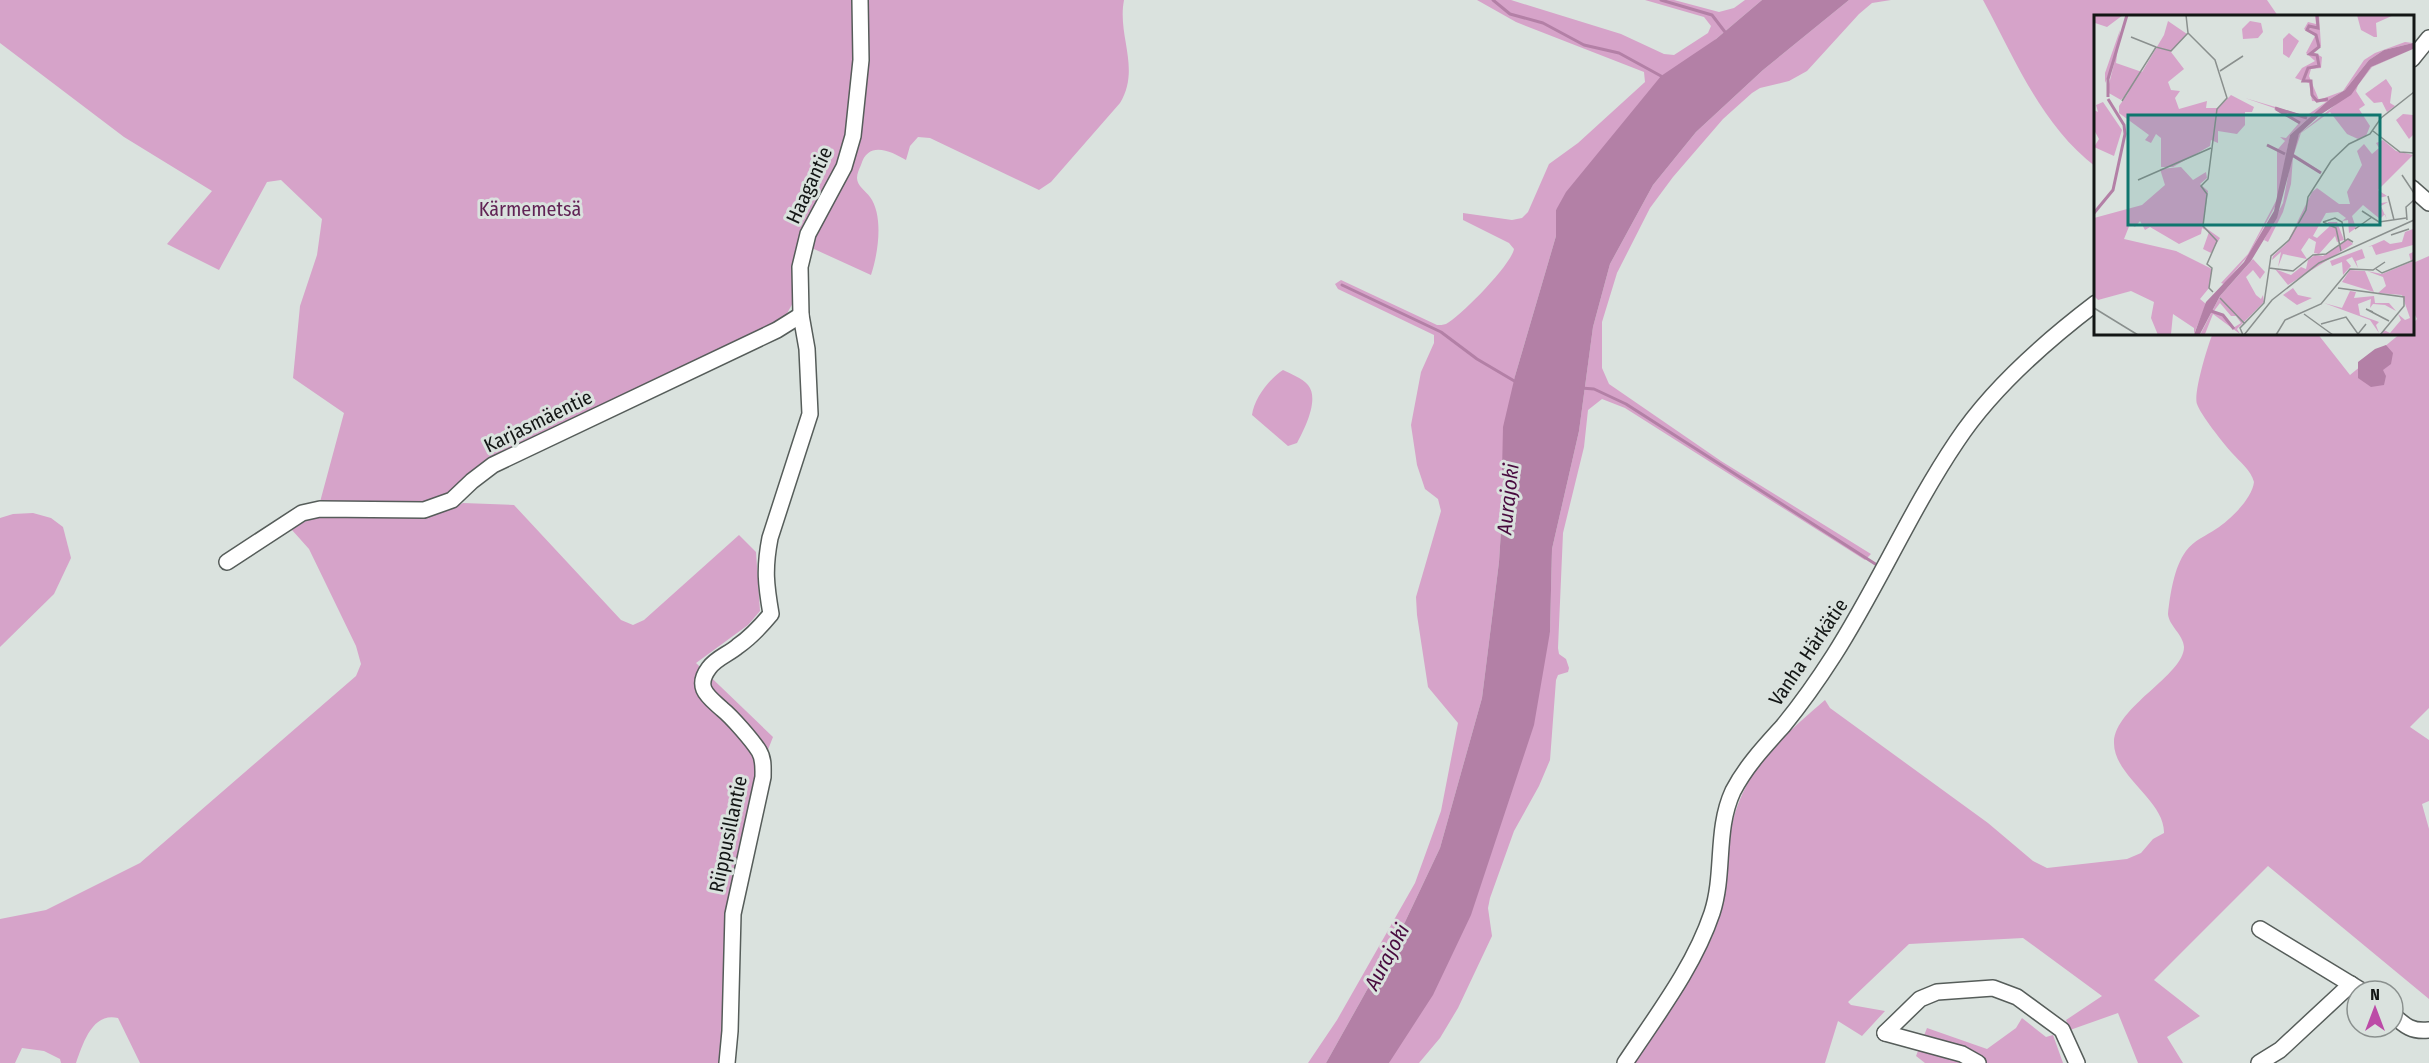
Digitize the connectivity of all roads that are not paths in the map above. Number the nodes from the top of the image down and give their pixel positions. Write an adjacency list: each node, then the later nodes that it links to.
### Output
1 (860, 0): 7 (street, Haagantie)
2 (2429, 38): 3 (street)
3 (2414, 57)
4 (2414, 190): 5 (street)
5 (2429, 203)
6 (2094, 304): 15 (street, Vanha Härkätie)
7 (801, 315): 8 (street, Karjasmäentie); 14 (street, Riippusillantie)
8 (227, 562)
9 (2260, 929): 10 (street)
10 (2345, 980)
11 (2345, 997): 18 (street)
12 (2405, 1026): 13 (street)
13 (2429, 1030)
14 (727, 1063)
15 (1625, 1063)
16 (1978, 1063): 17 (street)
17 (2077, 1063)
18 (2259, 1063)

